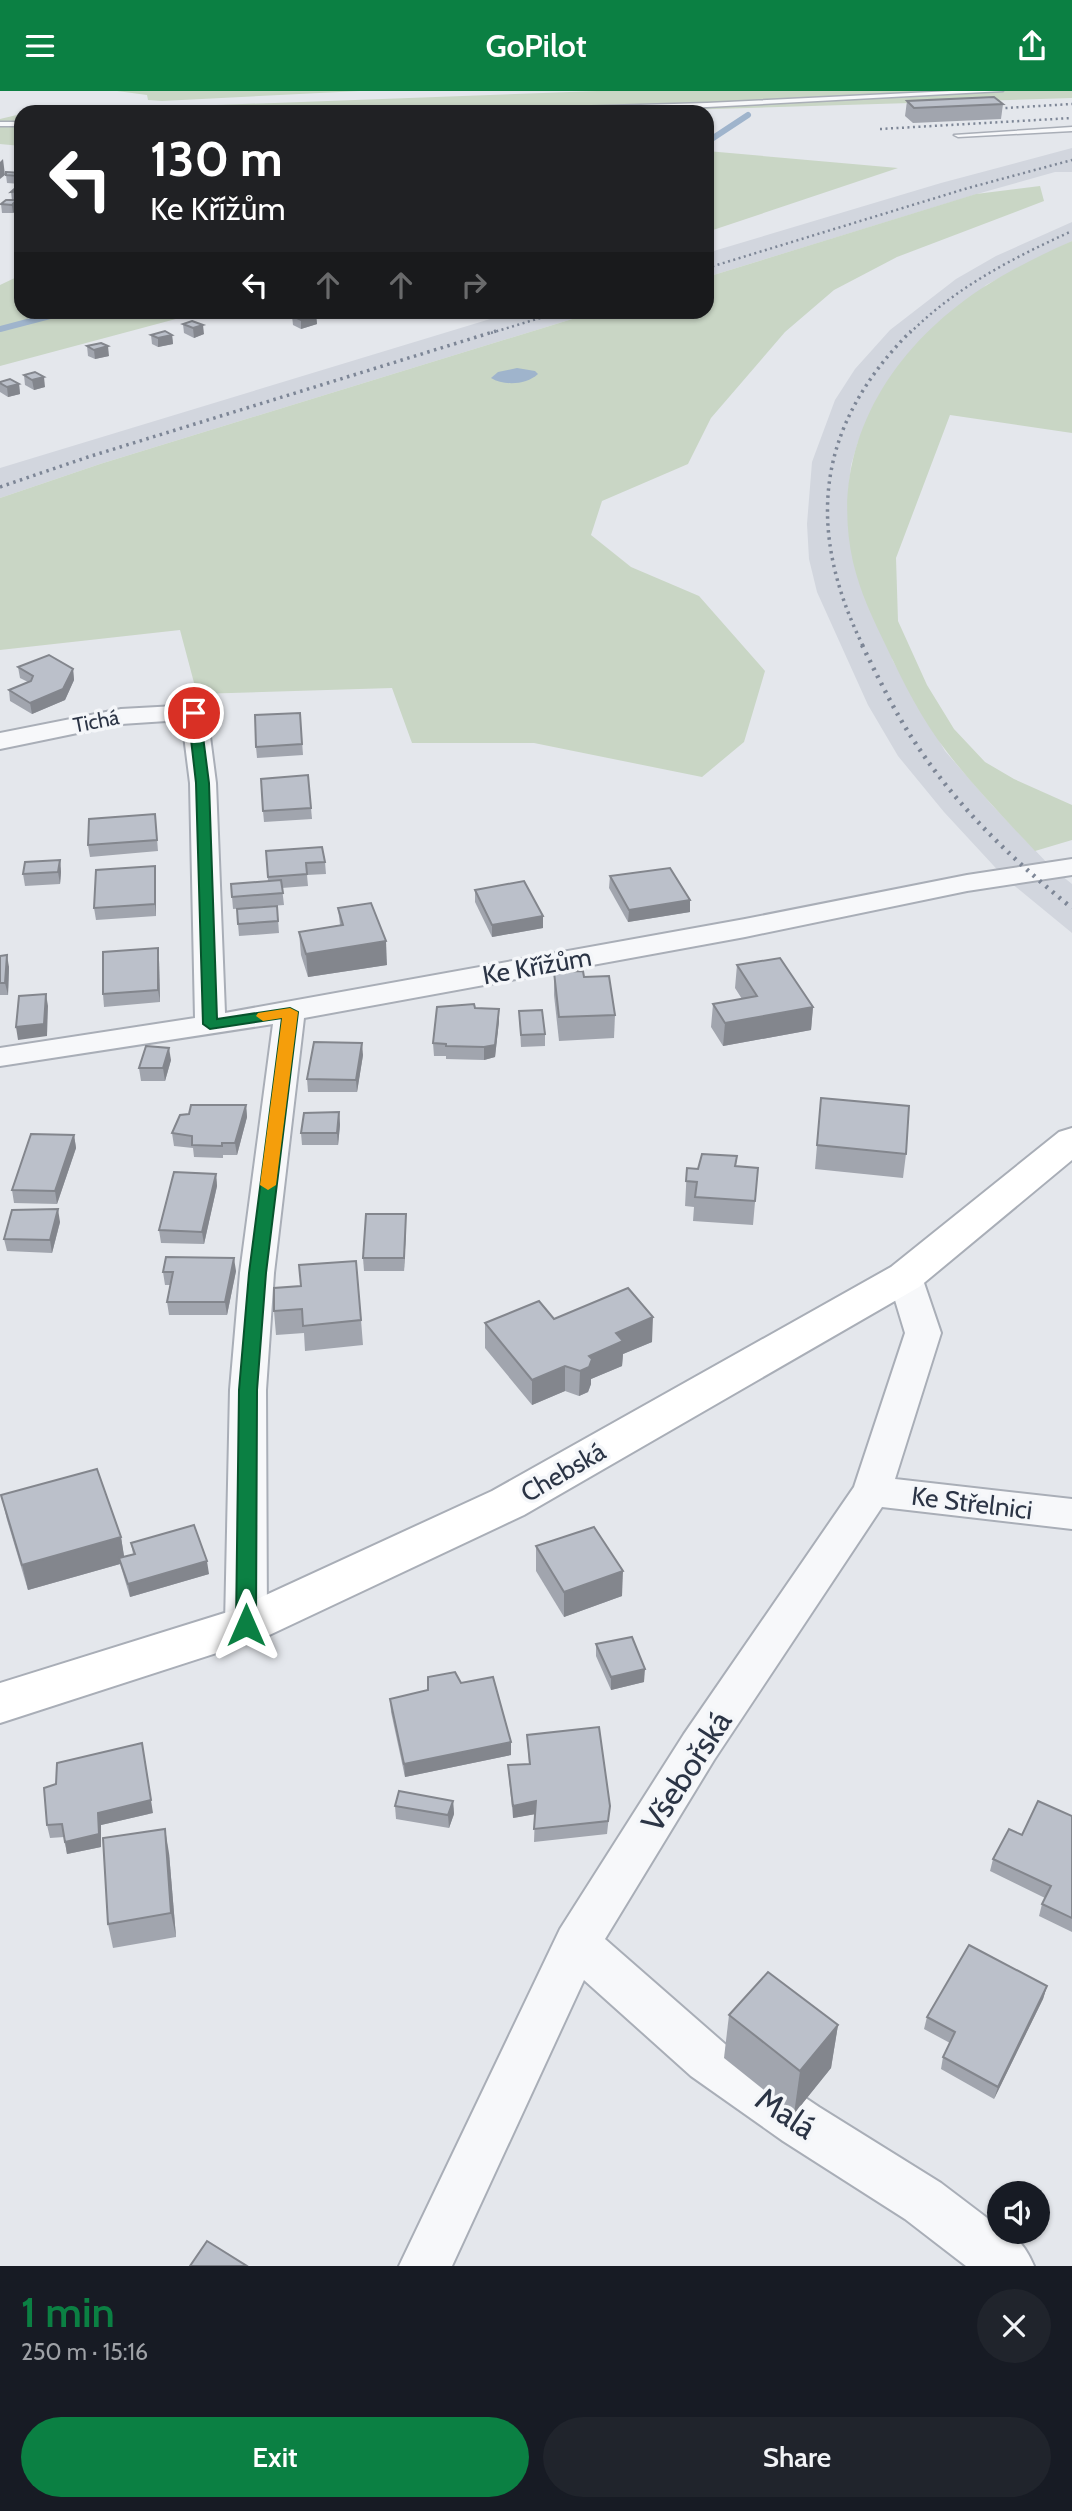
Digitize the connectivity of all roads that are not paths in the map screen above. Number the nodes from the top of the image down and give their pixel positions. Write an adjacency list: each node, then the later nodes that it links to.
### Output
1 (999, 91): 2 (lane)
2 (707, 105)
3 (1072, 129): 4 (lane)
4 (958, 135)
5 (0, 741): 8 (street, Tichá)
6 (1072, 867): 7 (street, Ke Křížům)
7 (290, 1012): 8 (street, Ke Křížům); 14 (street)
8 (210, 1024): 9 (street, Ke Křížům)
9 (0, 1057)
10 (1072, 1140): 11 (street, Chebská)
11 (905, 1277): 12 (street, Všebořská); 14 (street, Chebská)
12 (872, 1491): 13 (street, Ke Střelnici); 16 (street, Všebořská)
13 (1072, 1514)
14 (246, 1625): 15 (street, Chebská)
15 (0, 1703)
16 (577, 1944): 17 (street, Všebořská); 18 (street, Malá)
17 (425, 2266)
18 (1008, 2266)

